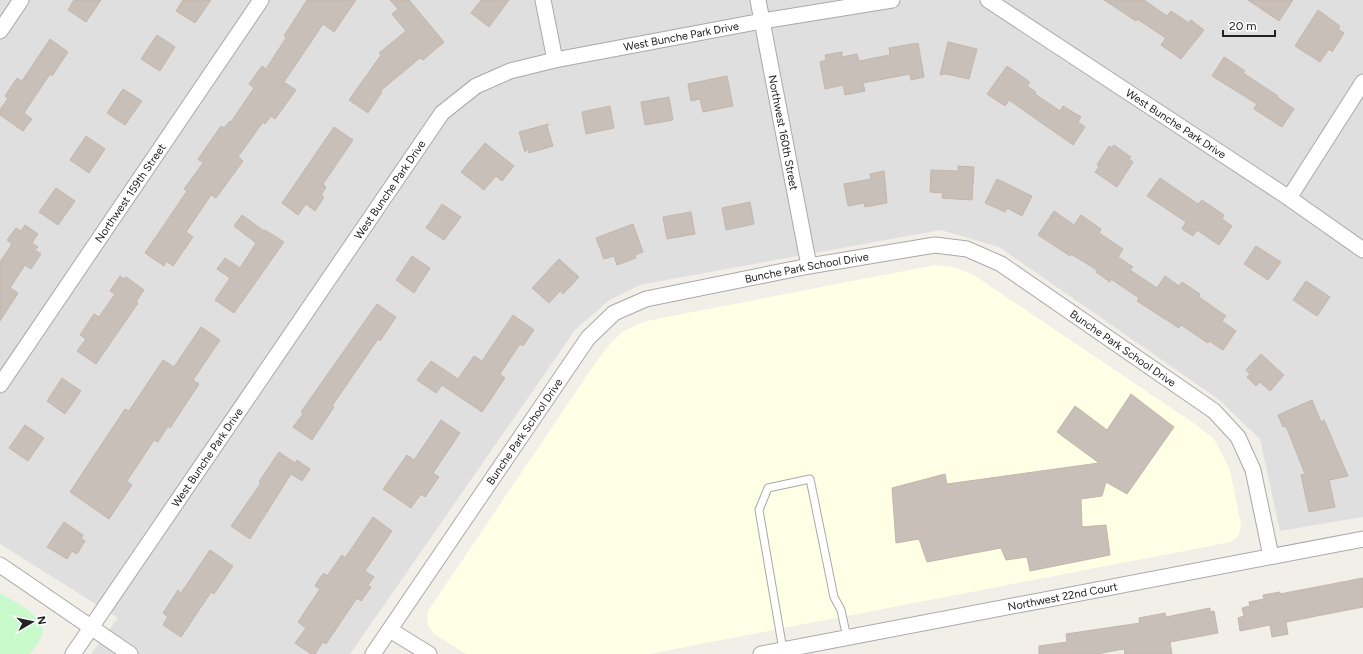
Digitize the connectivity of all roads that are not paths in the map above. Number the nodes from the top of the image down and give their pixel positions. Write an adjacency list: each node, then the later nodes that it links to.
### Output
1 (21, 0): 8 (street)
2 (261, 0): 14 (street, Northwest 159th Street)
3 (543, 0): 9 (street)
4 (758, 0): 7 (street, Northwest 160th Street)
5 (892, 0): 7 (street, West Bunche Park Drive)
6 (988, 0): 11 (street, West Bunche Park Drive)
7 (762, 21): 9 (street, West Bunche Park Drive); 13 (street, Northwest 160th Street)
8 (0, 31)
9 (554, 60): 18 (street, West Bunche Park Drive)
10 (1363, 82): 11 (street)
11 (1289, 198): 12 (street, West Bunche Park Drive)
12 (1363, 250)
13 (809, 266): 16 (street, Bunche Park School Drive); 19 (street, Bunche Park School Drive)
14 (0, 385)
15 (1363, 539): 16 (street, Northwest 22nd Court)
16 (1271, 556): 20 (street, Northwest 22nd Court)
17 (0, 565): 18 (street)
18 (91, 628): 22 (street, West Bunche Park Drive); 23 (street)
19 (390, 630): 24 (street, Bunche Park School Drive); 25 (street)
20 (847, 638): 21 (street, Northwest 22nd Court); 21 (lane)
21 (783, 650): 26 (street, Northwest 22nd Court)
22 (73, 654)
23 (130, 654)
24 (373, 654)
25 (429, 654)
26 (761, 654)

